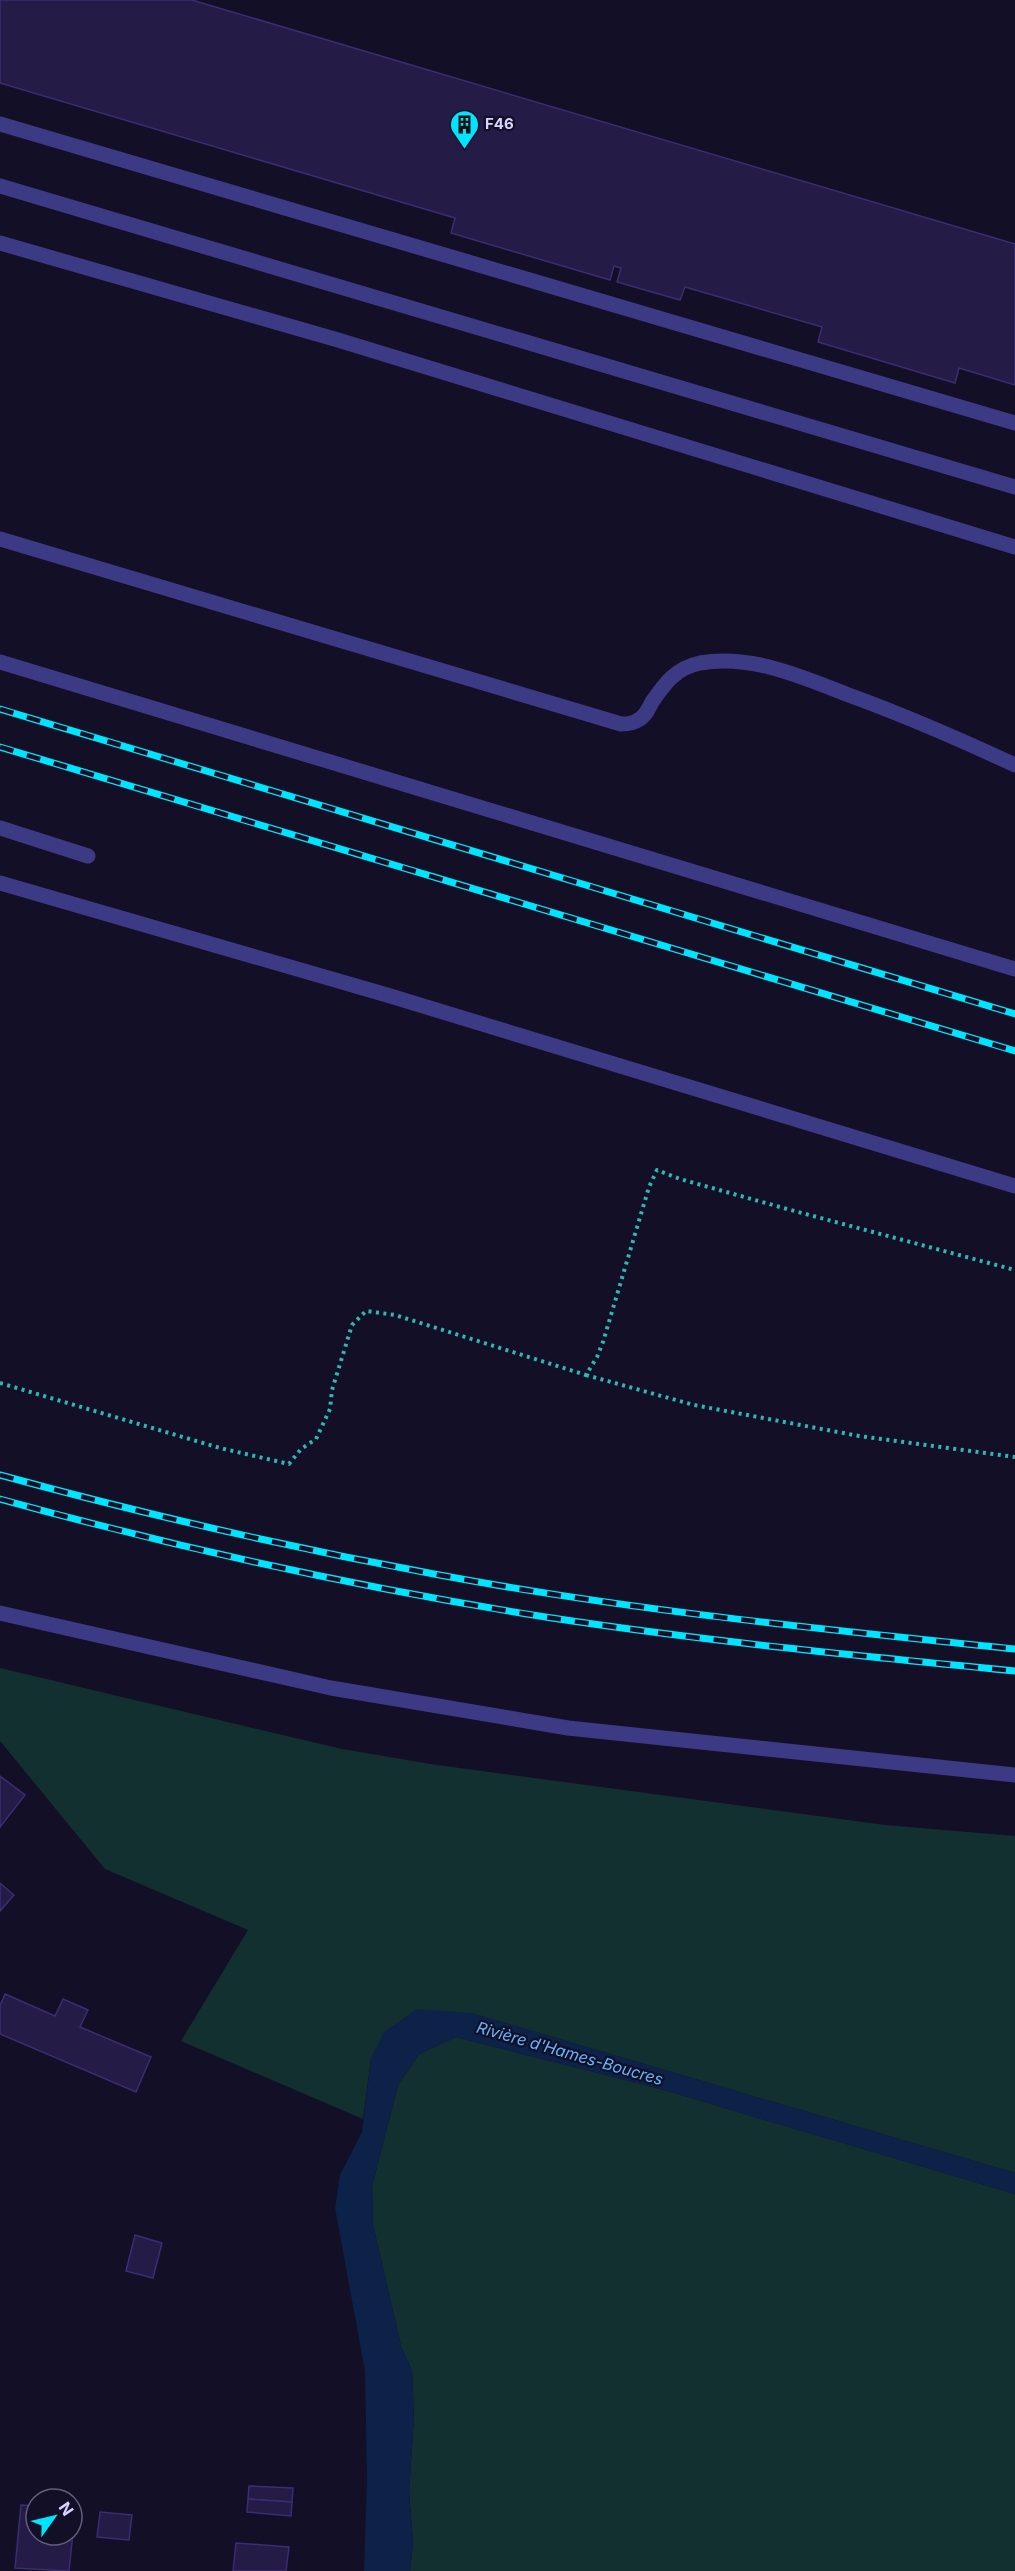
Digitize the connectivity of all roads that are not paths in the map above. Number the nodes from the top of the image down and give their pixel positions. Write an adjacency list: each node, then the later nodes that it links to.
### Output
1 (0, 123): 4 (lane)
2 (0, 186): 5 (lane)
3 (0, 243): 7 (lane)
4 (1015, 423)
5 (1015, 487)
6 (0, 539): 9 (lane)
7 (1015, 547)
8 (0, 662): 13 (lane)
9 (1015, 765)
10 (0, 828): 11 (lane)
11 (88, 856)
12 (0, 883): 14 (lane)
13 (1015, 969)
14 (1015, 1186)
15 (0, 1613): 16 (lane)
16 (1015, 1775)

